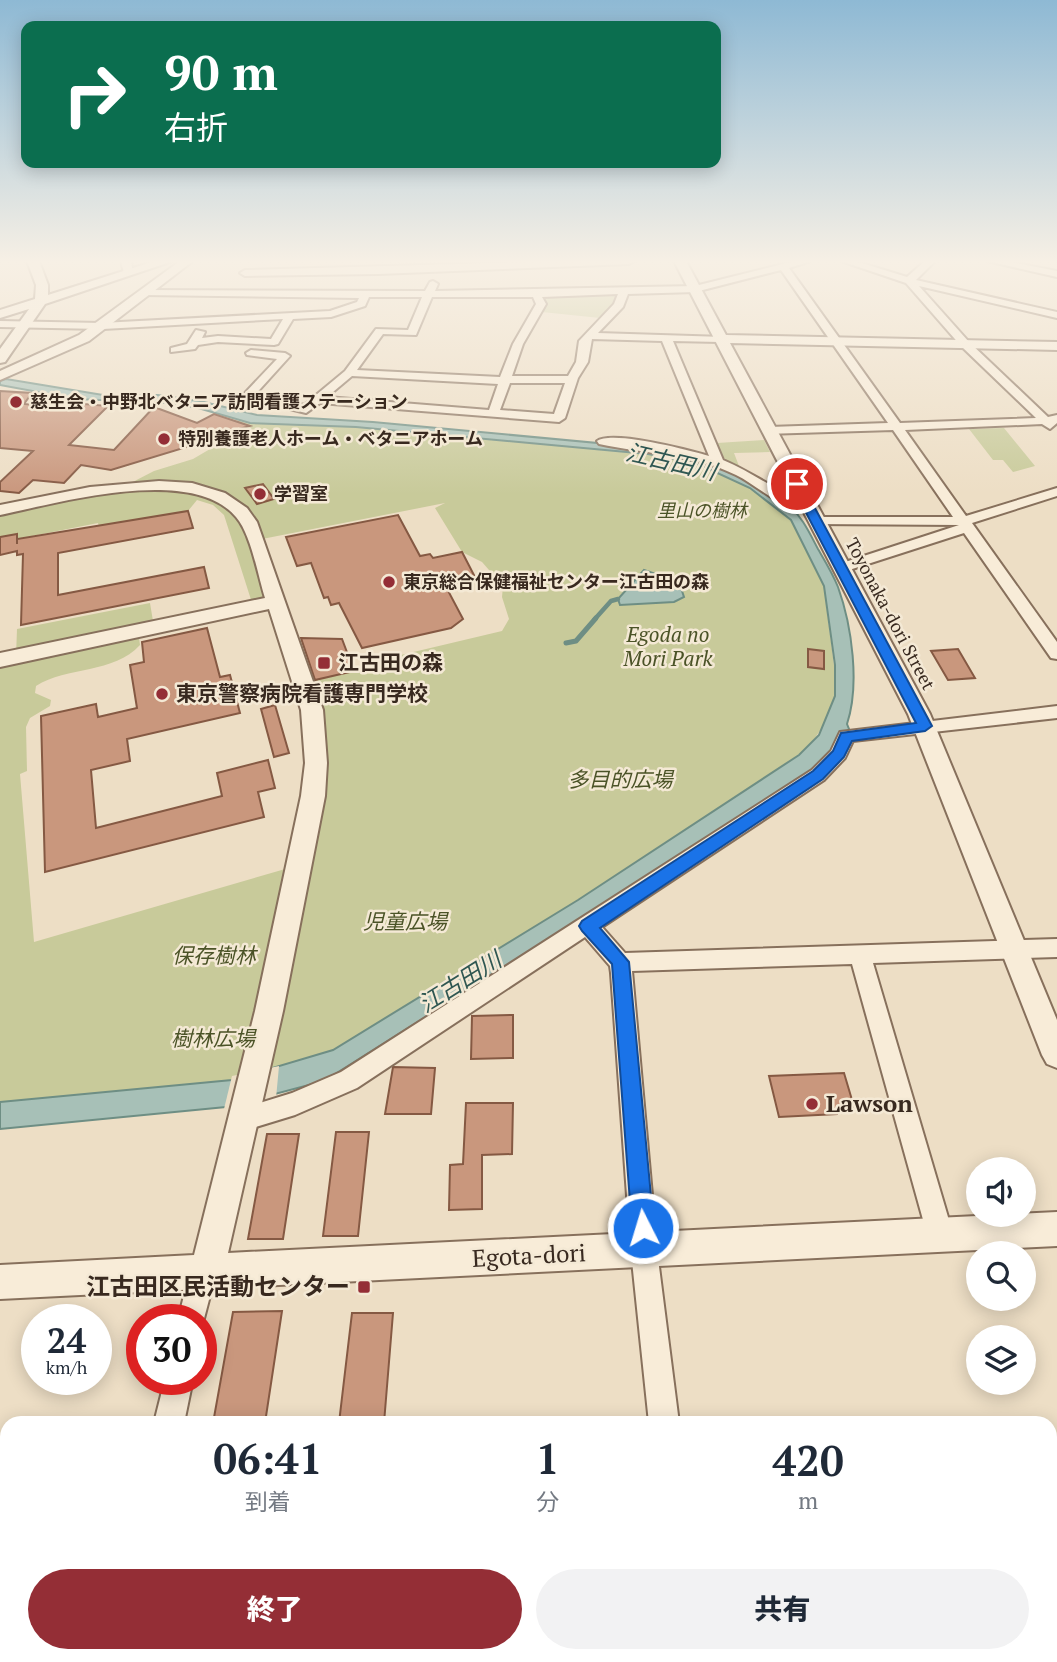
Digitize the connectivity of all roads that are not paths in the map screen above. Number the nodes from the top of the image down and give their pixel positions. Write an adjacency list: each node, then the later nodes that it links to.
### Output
1 (666, 338): 32 (street)
2 (15, 339): 18 (street)
3 (82, 339): 20 (street)
4 (196, 339): 14 (street)
5 (276, 339): 14 (street)
6 (374, 339): 19 (street)
7 (522, 339): 22 (street)
8 (586, 339): 21 (street)
9 (696, 339): 10 (street)
10 (720, 339): 13 (street); 30 (street, Toyonaka-dori Street)
11 (835, 339): 13 (street)
12 (960, 339): 15 (street)
13 (837, 341): 15 (street); 28 (street)
14 (193, 344): 17 (street); 23 (street)
15 (965, 344): 16 (street); 27 (street)
16 (1057, 346)
17 (174, 350)
18 (0, 359)
19 (349, 373): 22 (street); 24 (street)
20 (0, 376)
21 (572, 379): 22 (street); 26 (street)
22 (506, 380): 26 (street)
23 (247, 397)
24 (318, 399): 25 (street); 26 (street)
25 (277, 403)
26 (493, 414)
27 (1051, 420): 28 (street); 29 (street)
28 (897, 427): 30 (street); 36 (street)
29 (1057, 429)
30 (769, 431): 35 (street, Toyonaka-dori Street)
31 (603, 441): 32 (street)
32 (718, 463): 35 (street)
33 (1057, 492): 36 (street)
34 (0, 510): 38 (street)
35 (813, 514): 36 (street); 37 (street, Toyonaka-dori Street)
36 (966, 524): 37 (street); 39 (street)
37 (841, 568): 42 (street, Toyonaka-dori Street)
38 (277, 601): 40 (street); 49 (street)
39 (1057, 653)
40 (0, 660)
41 (1057, 712): 42 (street)
42 (925, 726): 43 (street); 45 (street, Toyonaka-dori Street)
43 (588, 926): 47 (street); 49 (street)
44 (1057, 948): 45 (street)
45 (1015, 949): 46 (street); 48 (street, Toyonaka-dori Street)
46 (860, 954): 47 (street); 51 (street)
47 (620, 962): 52 (street)
48 (1057, 1055)
49 (245, 1114): 53 (street)
50 (1057, 1229): 51 (street, Egota-dori)
51 (940, 1234): 52 (street, Egota-dori)
52 (644, 1251): 53 (street, Egota-dori); 58 (street)
53 (205, 1272): 54 (street, Egota-dori); 55 (street)
54 (0, 1282)
55 (196, 1304)
56 (175, 1395): 57 (street)
57 (171, 1416)
58 (663, 1416)

